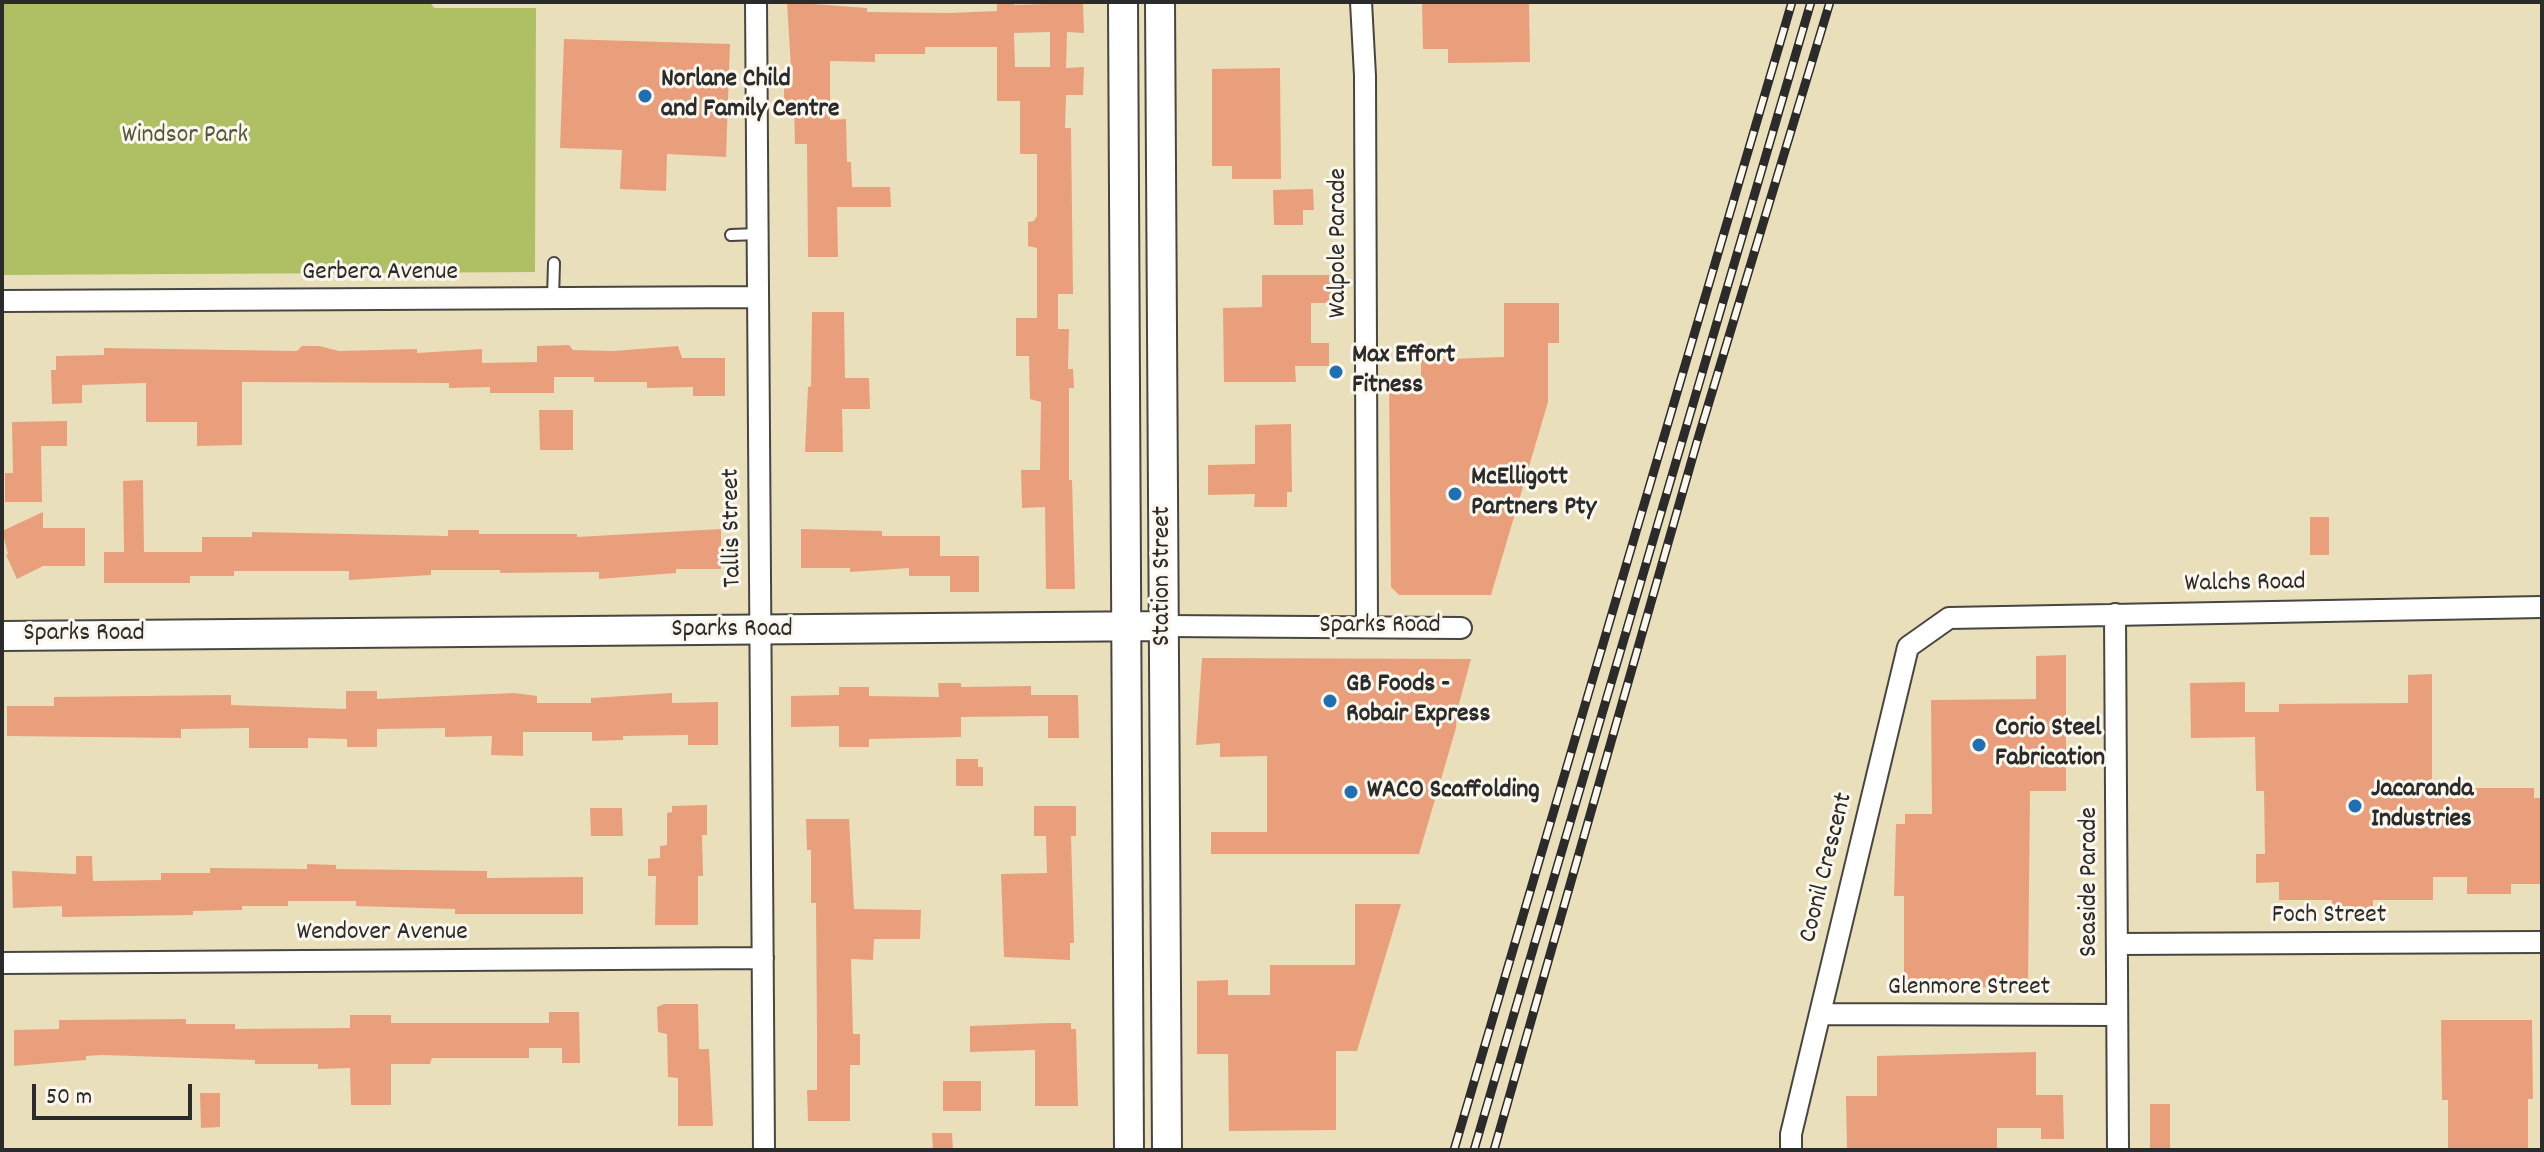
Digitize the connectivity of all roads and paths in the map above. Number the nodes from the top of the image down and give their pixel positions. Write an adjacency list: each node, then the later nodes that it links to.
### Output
1 (756, 2): 5 (street, Tallis Street)
2 (1123, 2): 15 (main road, Station Street)
3 (1160, 2): 14 (main road, Station Street)
4 (1361, 2): 16 (street, Walpole Parade)
5 (758, 234): 6 (lane); 8 (street, Tallis Street)
6 (731, 235)
7 (554, 263): 9 (lane)
8 (758, 297): 9 (street, Gerbera Avenue); 18 (street, Tallis Street)
9 (553, 299): 10 (street, Gerbera Avenue)
10 (2, 301)
11 (2542, 607): 12 (street, Walchs Road)
12 (2115, 614): 13 (street, Walchs Road); 21 (street, Seaside Parade)
13 (1949, 618): 24 (street, Coonil Crescent)
14 (1164, 626): 15 (main road, Sparks Road); 16 (street, Sparks Road); 28 (main road, Station Street)
15 (1128, 627): 18 (main road, Sparks Road); 27 (main road, Station Street)
16 (1367, 627): 17 (street, Sparks Road)
17 (1461, 628)
18 (761, 631): 19 (main road, Sparks Road); 22 (street, Tallis Street)
19 (2, 636)
20 (2542, 942): 21 (street, Foch Street)
21 (2117, 944): 25 (street, Seaside Parade)
22 (763, 958): 23 (street, Wendover Avenue); 26 (street, Tallis Street)
23 (2, 963)
24 (1820, 1014): 25 (street, Glenmore Street); 29 (street, Coonil Crescent)
25 (2117, 1015): 30 (street, Seaside Parade)
26 (764, 1150)
27 (1129, 1150)
28 (1167, 1150)
29 (1791, 1150)
30 (2118, 1150)

